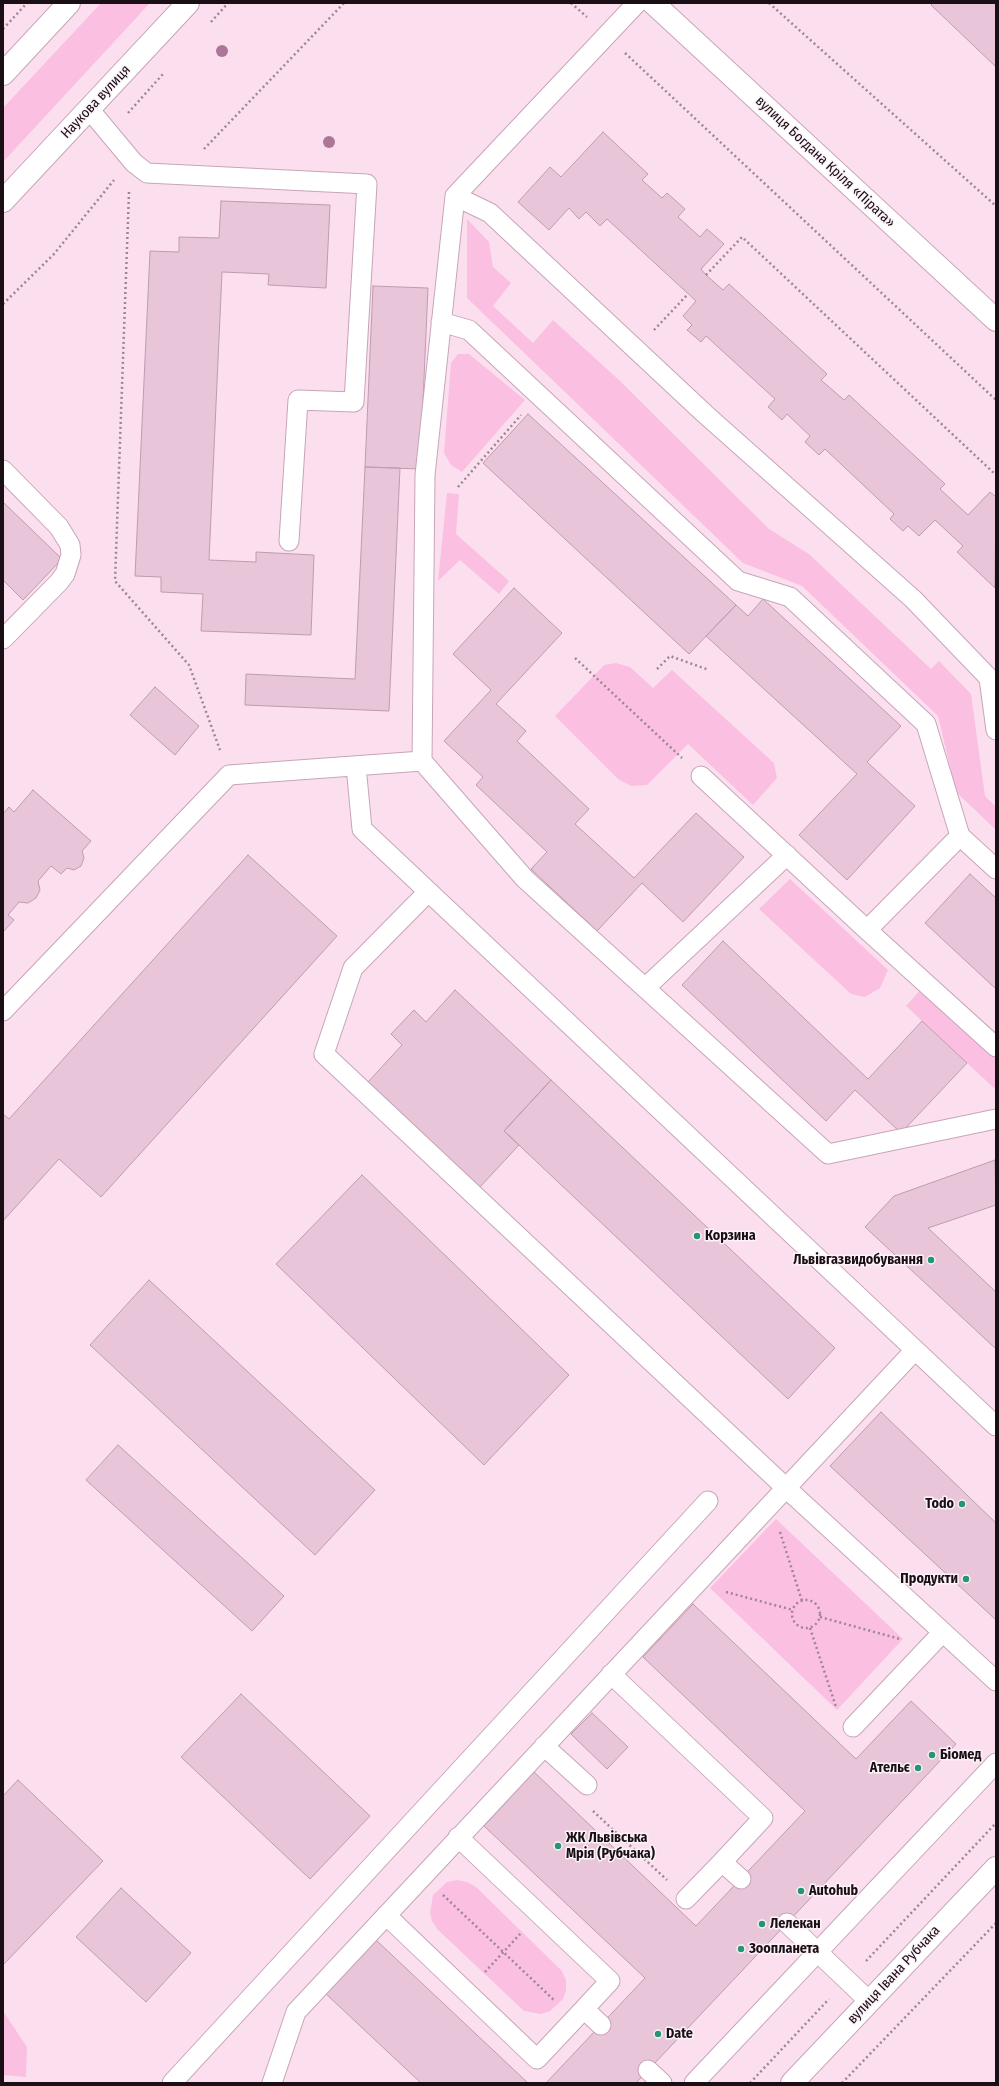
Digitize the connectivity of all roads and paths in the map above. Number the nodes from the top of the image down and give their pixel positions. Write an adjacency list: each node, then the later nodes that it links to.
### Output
1 (27, 3): 11 (path)
2 (69, 3): 14 (street)
3 (188, 3): 15 (street, Наукова вулиця)
4 (228, 3): 10 (path)
5 (344, 3): 17 (path)
6 (571, 3): 12 (path)
7 (638, 3): 12 (lane)
8 (653, 3): 25 (street, вулиця Богдана Кріля «Пірата»)
9 (769, 3): 21 (path)
10 (207, 26)
11 (3, 29)
12 (606, 35): 19 (lane); 29 (path)
13 (164, 73): 16 (path)
14 (3, 74)
15 (89, 109): 16 (lane); 20 (street, Наукова вулиця)
16 (110, 132): 18 (lane)
17 (202, 151)
18 (130, 164): 24 (path); 33 (lane); 41 (path)
19 (455, 196): 26 (lane); 27 (lane)
20 (3, 201)
21 (996, 206)
22 (706, 275): 31 (path)
23 (688, 294): 27 (path)
24 (3, 304)
25 (996, 320)
26 (441, 322): 28 (lane); 39 (lane)
27 (636, 350): 38 (lane)
28 (539, 395): 32 (path); 43 (lane)
29 (996, 400)
30 (3, 470): 34 (lane)
31 (996, 475)
32 (458, 487)
33 (289, 541)
34 (3, 639)
35 (575, 658): 42 (path)
36 (656, 669): 37 (path)
37 (709, 670)
38 (996, 730)
39 (422, 761): 40 (lane); 48 (lane)
40 (356, 766): 41 (lane); 46 (lane)
41 (229, 775): 49 (lane)
42 (701, 776): 44 (lane)
43 (960, 836): 45 (lane); 47 (lane)
44 (787, 856): 47 (lane); 48 (lane)
45 (996, 869)
46 (428, 892): 52 (lane); 54 (lane)
47 (867, 930): 50 (lane)
48 (645, 988): 51 (lane)
49 (3, 1011)
50 (996, 1047)
51 (996, 1119)
52 (915, 1350): 53 (lane); 54 (lane)
53 (996, 1426)
54 (785, 1487): 56 (lane); 62 (lane)
55 (708, 1501): 90 (lane)
56 (771, 1502): 57 (lane); 58 (path)
57 (695, 1584): 59 (path); 64 (lane)
58 (802, 1601): 59 (path); 60 (path)
59 (793, 1610): 61 (path)
60 (820, 1617): 61 (path); 63 (path)
61 (810, 1628): 66 (path)
62 (943, 1632): 63 (lane); 65 (lane)
63 (929, 1646): 66 (lane)
64 (611, 1674): 67 (lane); 73 (lane)
65 (996, 1681)
66 (853, 1727)
67 (544, 1746): 69 (lane); 72 (lane)
68 (996, 1763): 83 (lane)
69 (587, 1785)
70 (591, 1809): 77 (path)
71 (996, 1823): 84 (path)
72 (458, 1837): 75 (lane); 78 (lane)
73 (722, 1862): 76 (lane); 77 (lane)
74 (996, 1868): 86 (street, вулиця Івана Рубчака)
75 (422, 1876): 79 (lane); 82 (path)
76 (741, 1879)
77 (686, 1899)
78 (539, 1914): 82 (path); 87 (lane)
79 (386, 1915): 85 (lane); 91 (lane)
80 (996, 1922): 96 (path)
81 (787, 1923): 83 (lane)
82 (503, 1952): 85 (path); 87 (path)
83 (818, 1952): 84 (lane); 93 (lane)
84 (847, 1980): 86 (lane); 94 (path)
85 (466, 1991): 87 (lane)
86 (869, 2001): 95 (street, вулиця Івана Рубчака)
87 (579, 2014): 88 (lane)
88 (601, 2025)
89 (648, 2070): 92 (lane)
90 (172, 2083)
91 (272, 2083)
92 (662, 2083)
93 (694, 2083)
94 (750, 2083)
95 (792, 2083)
96 (842, 2083)

